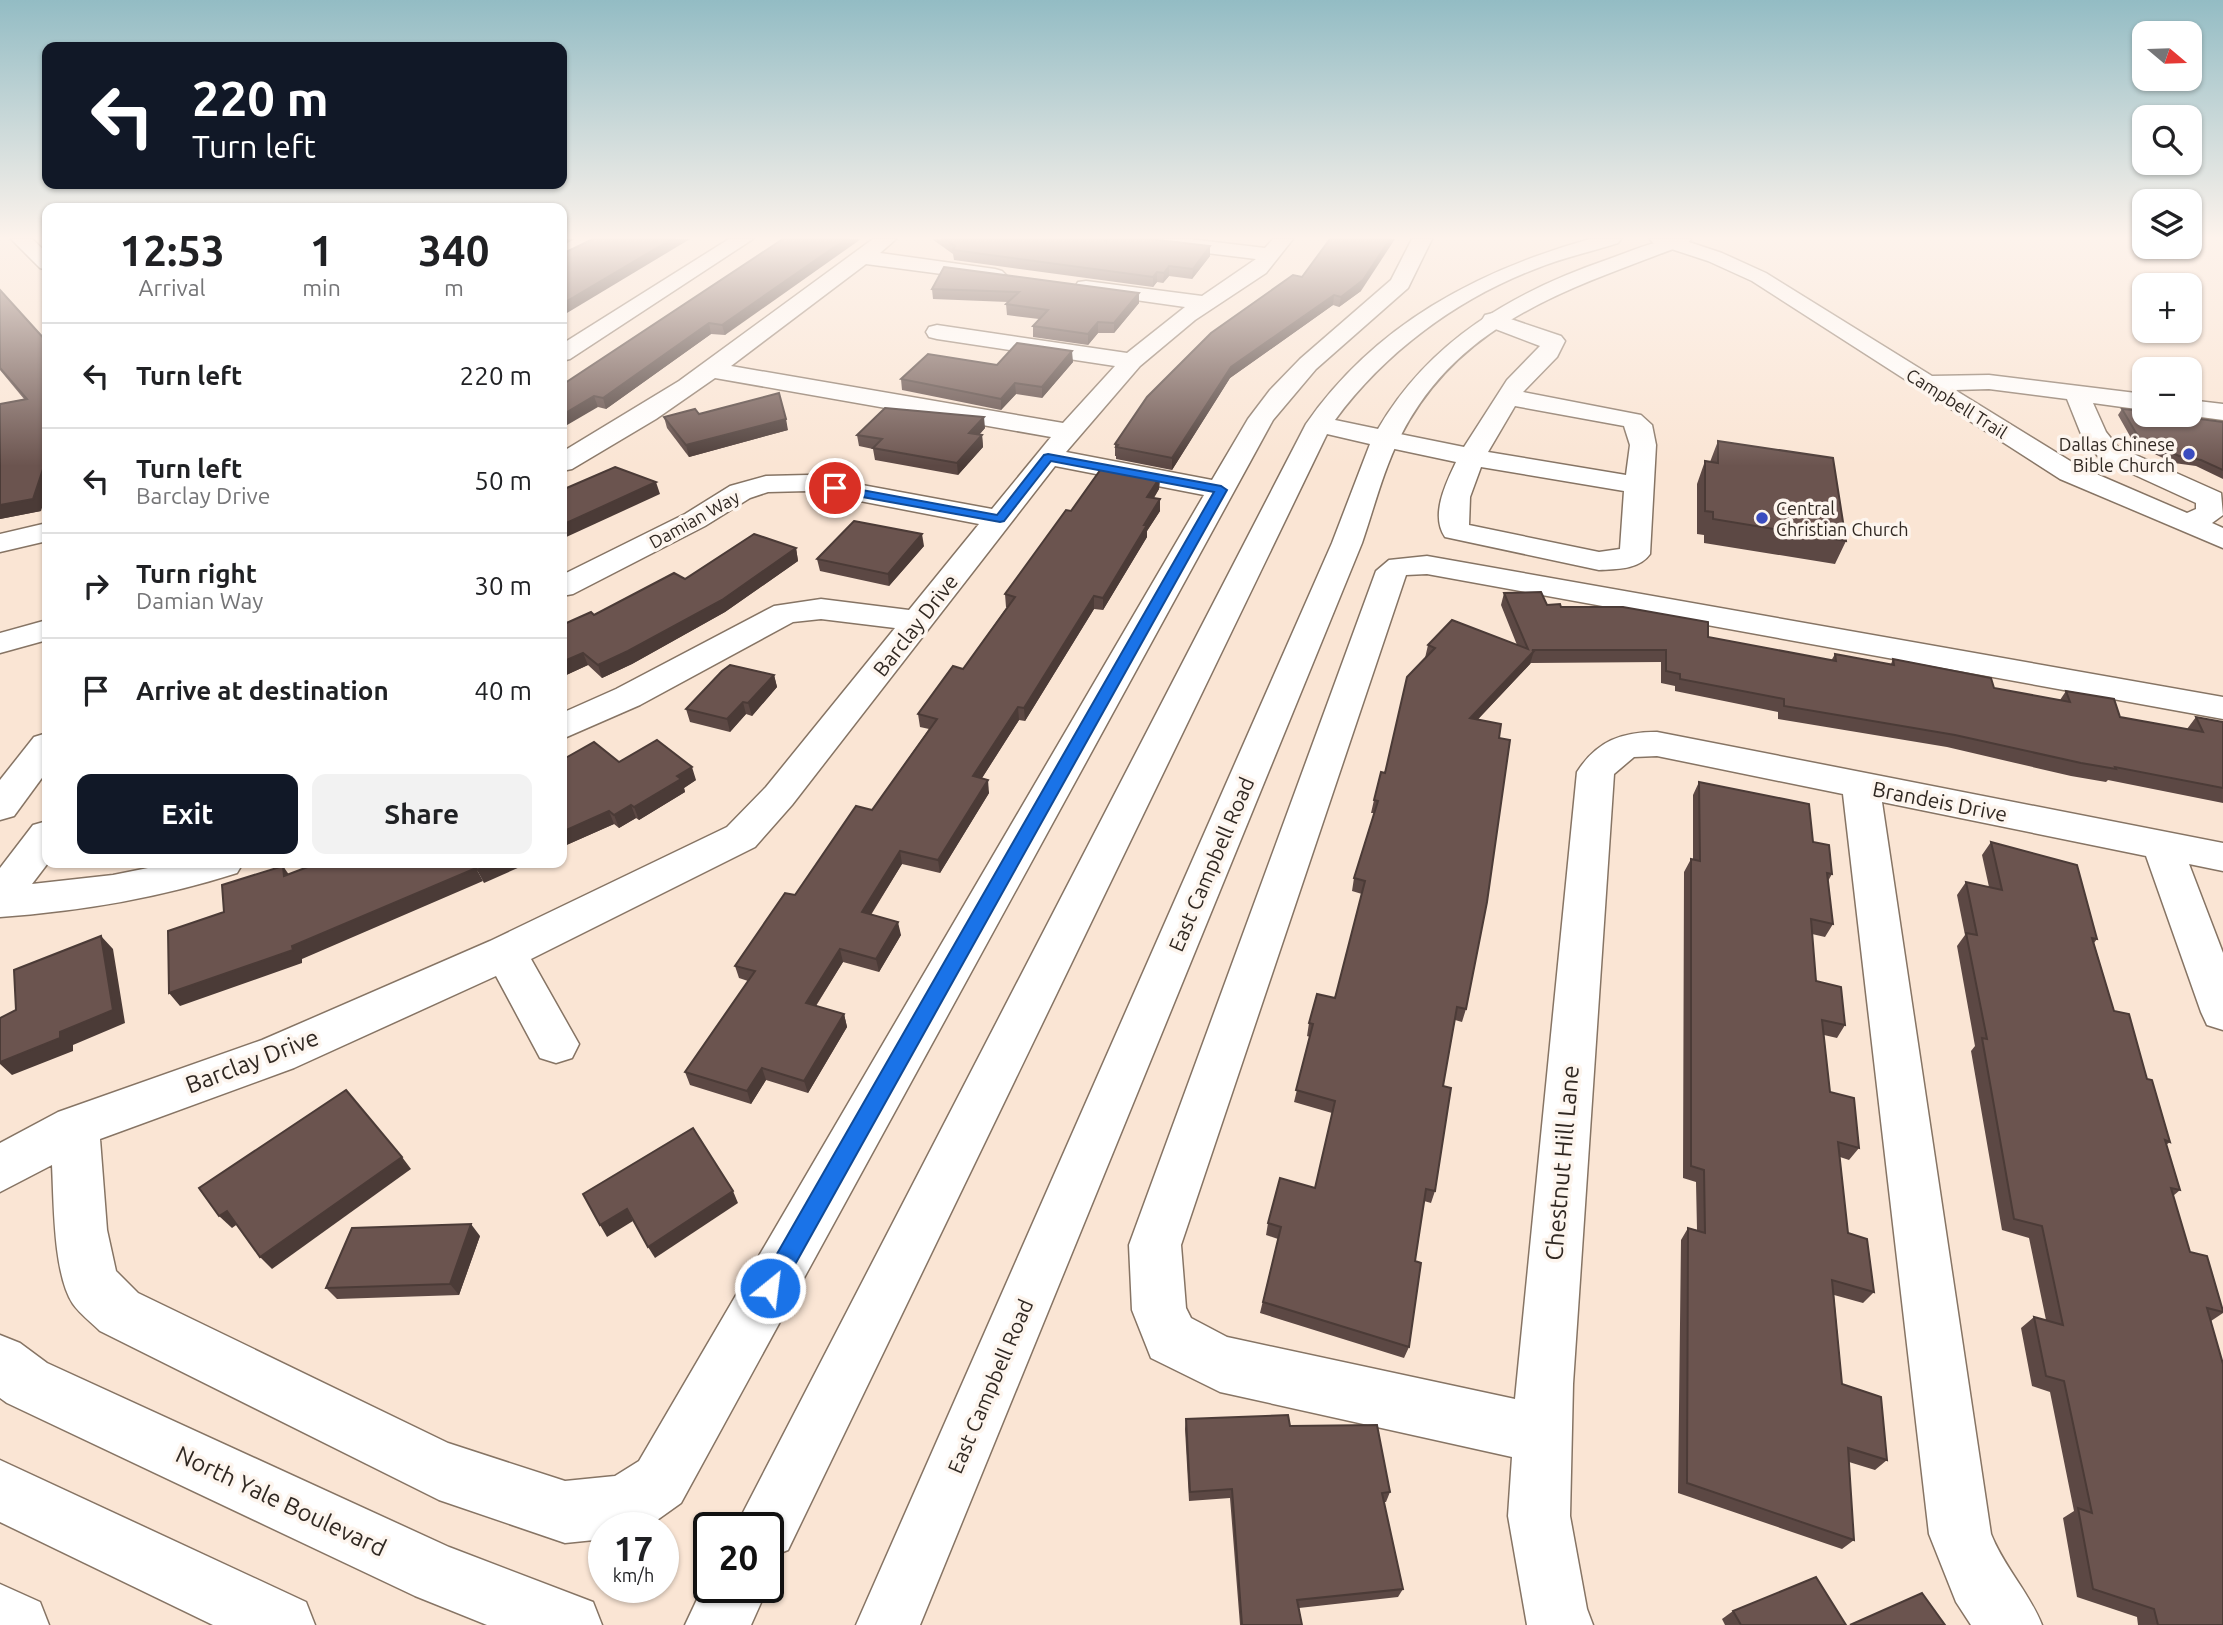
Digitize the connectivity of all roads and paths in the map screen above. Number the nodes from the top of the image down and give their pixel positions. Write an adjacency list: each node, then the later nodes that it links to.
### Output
1 (624, 315): 10 (street)
2 (784, 315): 12 (street)
3 (1191, 315): 11 (street, Barclay Drive)
4 (1364, 315): 25 (street)
5 (1434, 315): 19 (street)
6 (1502, 315): 8 (street, East Campbell Road)
7 (1819, 315): 13 (street, Campbell Trail)
8 (1493, 320): 15 (street); 20 (street, East Campbell Road)
9 (937, 332): 11 (street)
10 (567, 351)
11 (1132, 360): 21 (street, Barclay Drive)
12 (709, 370): 21 (street); 23 (street)
13 (1926, 383): 14 (street); 27 (street, Campbell Trail)
14 (2077, 394): 16 (street); 27 (street)
15 (1509, 397): 22 (street); 24 (street)
16 (2132, 401)
17 (2202, 410): 18 (street)
18 (2223, 412)
19 (1319, 424): 20 (street); 54 (street)
20 (1385, 439): 22 (street); 61 (street, East Campbell Road)
21 (1059, 445): 25 (street); 26 (street, Barclay Drive)
22 (1470, 457): 24 (street); 24 (street)
23 (567, 460)
24 (1637, 485)
25 (1221, 490): 49 (street)
26 (1000, 519): 31 (street, Damian Way); 32 (street, Barclay Drive)
27 (2188, 524): 29 (street, Campbell Trail)
28 (42, 533): 30 (street)
29 (2223, 539)
30 (0, 543)
31 (567, 584)
32 (918, 621): 36 (street); 46 (street, Barclay Drive)
33 (42, 631): 34 (street)
34 (0, 643)
35 (2223, 708): 52 (street)
36 (567, 725)
37 (1657, 744): 39 (street, Brandeis Drive); 52 (street, Chestnut Hill Lane)
38 (42, 752): 40 (street)
39 (1861, 785): 42 (street, Brandeis Drive); 63 (street)
40 (0, 807)
41 (42, 842): 45 (street)
42 (2162, 845): 43 (street, Brandeis Drive); 47 (street)
43 (2223, 858)
44 (204, 868): 45 (street)
45 (0, 900)
46 (505, 953): 48 (street); 49 (street, Barclay Drive)
47 (2223, 1012)
48 (556, 1044)
49 (75, 1127): 50 (street, Barclay Drive)
50 (0, 1169)
51 (0, 1363): 59 (street, North Yale Boulevard)
52 (1542, 1434): 62 (street, Chestnut Hill Lane)
53 (0, 1490): 58 (street)
54 (774, 1512)
55 (728, 1603): 60 (street)
56 (0, 1616): 57 (street)
57 (17, 1625)
58 (282, 1625)
59 (569, 1625)
60 (718, 1625)
61 (888, 1625)
62 (1561, 1625)
63 (2010, 1625)

